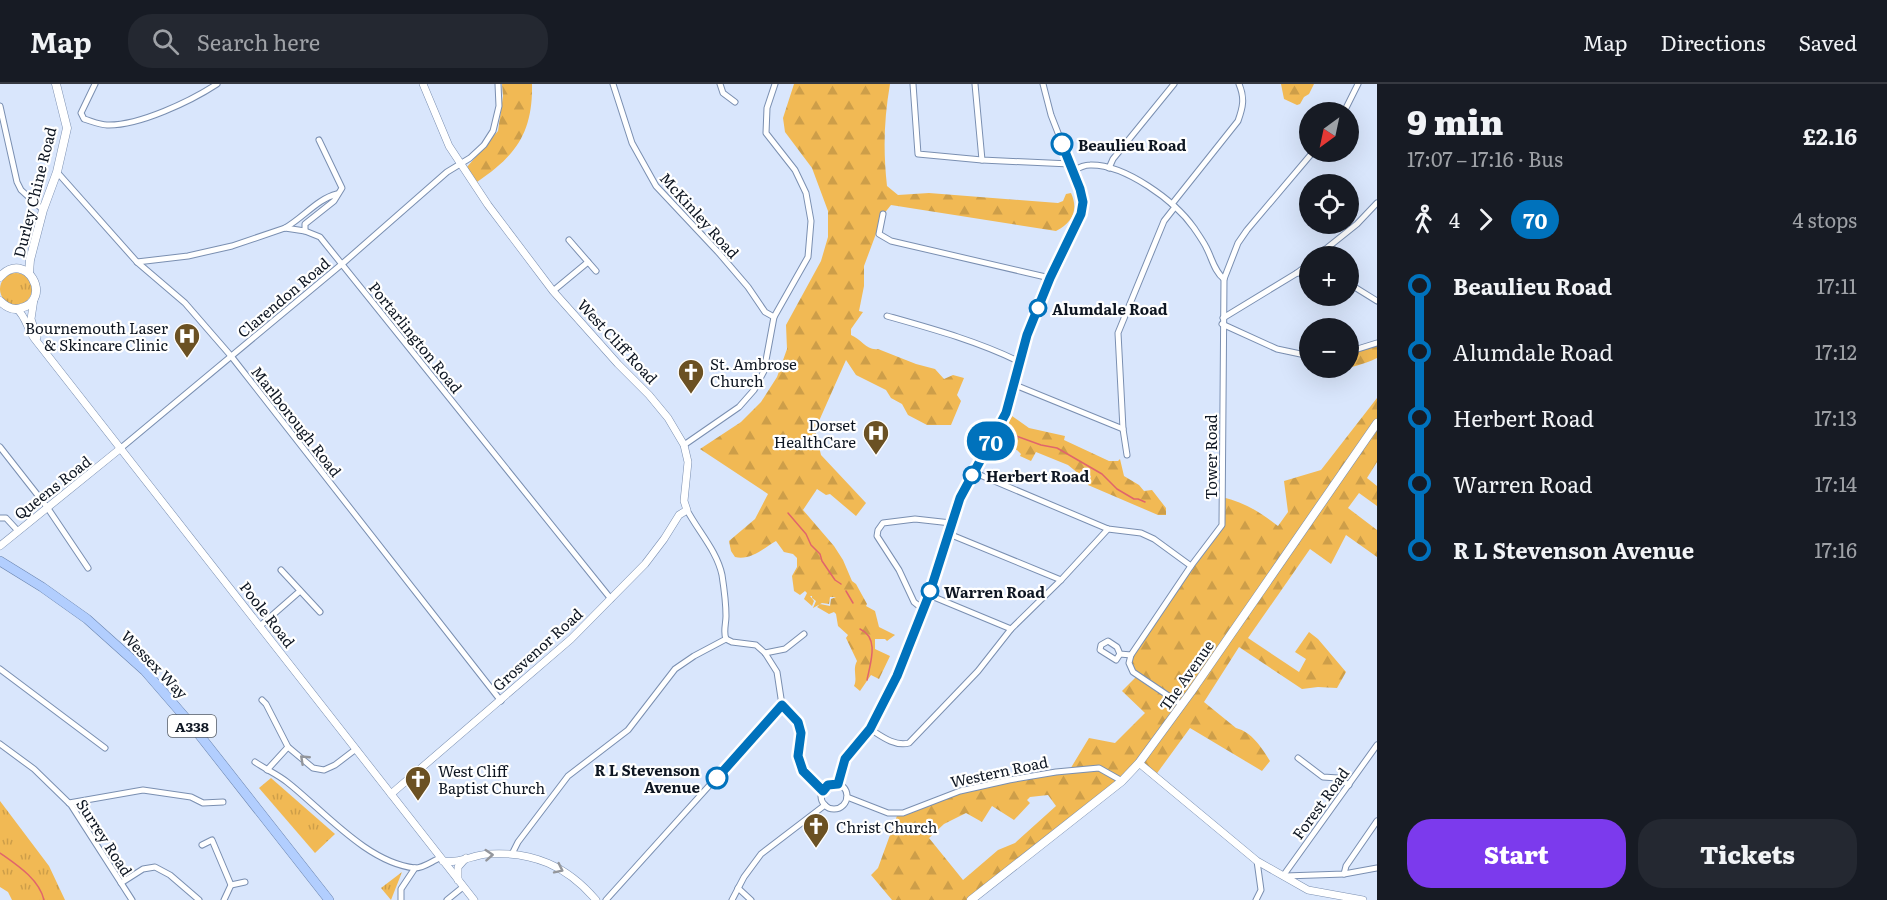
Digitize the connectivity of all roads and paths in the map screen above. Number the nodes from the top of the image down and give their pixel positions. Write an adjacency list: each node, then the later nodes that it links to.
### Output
1 (56, 84): 25 (main road, Durley Chine Road)
2 (95, 84): 3 (street)
3 (217, 84)
4 (423, 84): 22 (street, West Cliff Road)
5 (498, 84): 22 (street, Clarendon Road)
6 (613, 84): 51 (street, McKinley Road)
7 (720, 84): 15 (street)
8 (776, 84): 51 (street)
9 (913, 84): 19 (street)
10 (975, 84): 19 (street)
11 (1043, 84): 21 (street)
12 (1174, 84): 23 (street)
13 (1239, 84): 28 (street)
14 (1358, 84): 16 (street)
15 (735, 102)
16 (1349, 102)
17 (0, 106): 29 (street)
18 (319, 140): 26 (street)
19 (981, 160): 21 (street)
20 (1305, 162): 43 (street)
21 (1070, 164): 24 (street)
22 (460, 165): 37 (street, Clarendon Road); 45 (street, West Cliff Road)
23 (1110, 168): 24 (street); 28 (street)
24 (1073, 171): 42 (street)
25 (57, 172): 29 (main road, Durley Chine Road); 35 (street, Marlborough Road)
26 (337, 194): 31 (street); 32 (street)
27 (1377, 203): 34 (street)
28 (1173, 205): 43 (street); 61 (street)
29 (43, 210): 39 (main road, Durley Chine Road)
30 (883, 214): 42 (street)
31 (285, 228): 32 (street, Portarlington Road); 35 (street, Portarlington Road)
32 (305, 231): 37 (street, Portarlington Road)
33 (569, 240): 36 (street)
34 (1330, 246)
35 (137, 262): 57 (street, Marlborough Road)
36 (588, 262): 38 (street); 45 (street)
37 (342, 264): 57 (street, Clarendon Road); 82 (street, Portarlington Road)
38 (596, 271)
39 (29, 273): 41 (main road); 46 (main road)
40 (1298, 273): 52 (street)
41 (0, 276)
42 (1050, 278): 58 (street)
43 (1224, 279): 52 (street, Tower Road)
44 (1359, 290): 47 (street)
45 (554, 291): 62 (street, West Cliff Road)
46 (34, 298): 49 (main road); 54 (street, Poole Road)
47 (1377, 301)
48 (2, 305): 49 (main road)
49 (17, 309): 54 (street, Poole Road)
50 (887, 316): 58 (street)
51 (774, 318): 62 (street)
52 (1222, 321): 56 (street); 76 (street, Tower Road)
53 (1377, 344): 55 (street)
54 (41, 345): 64 (street, Poole Road)
55 (1359, 349)
56 (1299, 354)
57 (231, 356): 64 (street, Clarendon Road); 94 (street, Marlborough Road)
58 (1020, 362): 59 (street)
59 (1015, 385): 61 (street); 66 (street)
60 (1377, 423): 96 (main road, The Avenue)
61 (1123, 429): 65 (street)
62 (684, 445): 68 (street, West Cliff Road)
63 (0, 447): 67 (street)
64 (121, 448): 67 (street, Queens Road); 85 (street, Poole Road)
65 (1126, 455)
66 (973, 472): 70 (street); 71 (street)
67 (47, 507): 72 (street, Queens Road); 77 (street)
68 (687, 510): 82 (street, Grosvenor Road); 88 (street, West Cliff Road)
69 (0, 518): 72 (street)
70 (951, 523): 73 (street); 83 (street)
71 (1108, 529): 76 (street); 79 (street)
72 (18, 531): 74 (street, Queens Road)
73 (949, 534): 79 (street); 81 (street)
74 (0, 546)
75 (0, 561): 136 (highway, Wessex Way / A338)
76 (1191, 566): 91 (street, Tower Road)
77 (88, 568)
78 (282, 570): 80 (street)
79 (1061, 580): 86 (street)
80 (300, 591): 84 (street); 85 (street)
81 (929, 595): 83 (street); 86 (street)
82 (611, 599): 94 (street, Grosvenor Road)
83 (924, 610): 97 (street)
84 (320, 612)
85 (260, 626): 102 (street, Poole Road)
86 (1011, 629): 97 (street)
87 (804, 634): 89 (street)
88 (726, 639): 89 (street); 120 (street)
89 (765, 653): 95 (street)
90 (1120, 654): 91 (street)
91 (1131, 655): 96 (street)
92 (0, 669): 101 (street)
93 (262, 700): 100 (street)
94 (501, 701): 111 (street, Grosvenor Road)
95 (782, 705): 110 (street); 141 (street)
96 (1182, 705): 105 (main road, The Avenue)
97 (870, 729): 108 (street)
98 (0, 744): 114 (street, Surrey Road)
99 (1377, 745): 109 (street, Forest Road)
100 (288, 747): 102 (street, one-way to 100); 106 (street)
101 (105, 748)
102 (356, 749): 111 (street, Poole Road)
103 (1298, 758): 109 (street)
104 (255, 762): 106 (street)
105 (1139, 764): 107 (main road, The Avenue); 123 (street)
106 (267, 770): 124 (street)
107 (1122, 781): 112 (street, Western Road); 144 (main road, The Avenue)
108 (838, 784): 110 (street); 112 (street)
109 (1349, 785): 127 (street, Forest Road)
110 (823, 791): 115 (street)
111 (391, 794): 122 (street, Poole Road)
112 (848, 797): 115 (street)
113 (223, 802): 114 (street)
114 (69, 803): 129 (street, Surrey Road)
115 (825, 805): 132 (street)
116 (1377, 821): 126 (street)
117 (220, 837): 118 (street)
118 (213, 840): 119 (street); 131 (street)
119 (202, 844)
120 (512, 854): 121 (street, one-way to 120); 140 (street, one-way to 140)
121 (466, 858): 122 (street); 130 (street)
122 (441, 859): 124 (street); 130 (street, Poole Road)
123 (1257, 861): 127 (street); 145 (street)
124 (415, 868): 137 (street)
125 (1377, 868): 126 (street)
126 (1344, 874): 127 (street)
127 (1283, 876): 146 (street)
128 (245, 882): 131 (street)
129 (121, 883): 133 (street, Surrey Road); 134 (street)
130 (460, 883): 138 (street); 139 (street, Poole Road)
131 (231, 885): 135 (street)
132 (738, 888): 142 (street); 143 (street)
133 (132, 900)
134 (199, 900)
135 (224, 900)
136 (329, 900)
137 (401, 900)
138 (447, 900)
139 (474, 900)
140 (596, 900)
141 (606, 900)
142 (732, 900)
143 (750, 900)
144 (971, 900)
145 (1256, 900)
146 (1363, 900)

